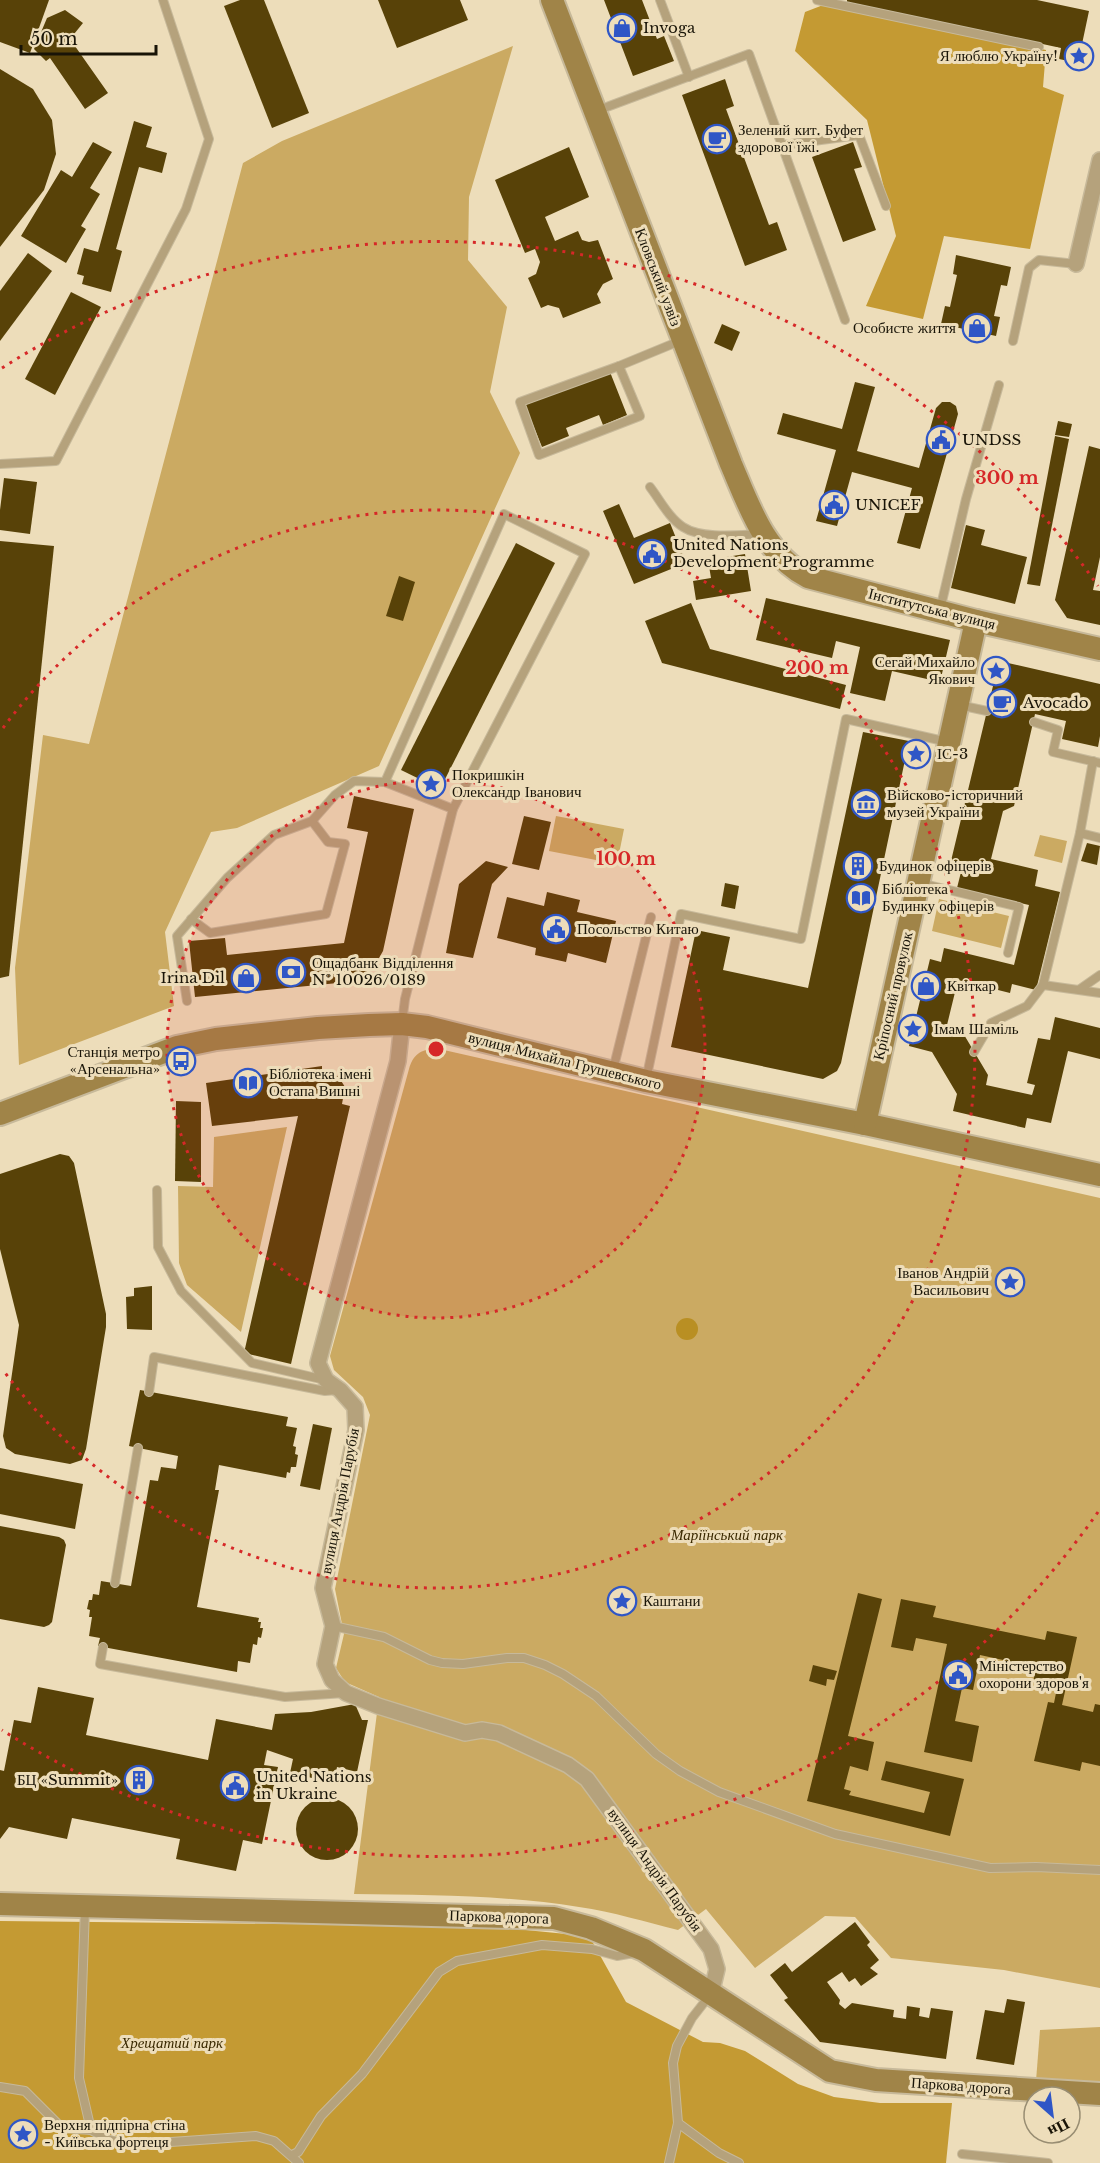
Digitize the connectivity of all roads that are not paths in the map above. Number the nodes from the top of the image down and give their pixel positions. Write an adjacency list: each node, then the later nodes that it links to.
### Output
1 (163, 0): 17 (lane)
2 (552, 0): 7 (main road, Кловський узвіз)
3 (660, 0): 6 (lane)
4 (817, 0): 5 (lane)
5 (1039, 47)
6 (689, 77): 7 (lane); 8 (lane)
7 (595, 112): 13 (main road, Кловський узвіз)
8 (783, 145): 10 (lane); 12 (lane)
9 (1100, 160): 11 (street)
10 (886, 206)
11 (1076, 264): 14 (lane)
12 (845, 320)
13 (682, 340): 15 (lane); 19 (main road, Кловський узвіз)
14 (1013, 340)
15 (619, 366): 15 (lane)
16 (999, 385): 20 (lane)
17 (0, 464)
18 (650, 487): 19 (lane)
19 (769, 542): 20 (main road, Інститутська вулиця)
20 (940, 611): 21 (main road, Інститутська вулиця)
21 (976, 621): 22 (main road, Інститутська вулиця); 23 (main road, Кріпосний провулок)
22 (1100, 649)
23 (958, 704): 24 (lane); 26 (main road, Кріпосний провулок)
24 (987, 711)
25 (1034, 722): 27 (lane)
26 (949, 742): 33 (main road, Кріпосний провулок); 45 (lane)
27 (1096, 762): 31 (lane)
28 (385, 782): 29 (lane); 29 (lane); 30 (lane)
29 (453, 809): 42 (lane)
30 (312, 821): 35 (lane); 35 (lane)
31 (1080, 833): 32 (lane); 38 (lane)
32 (1100, 838)
33 (918, 882): 36 (lane); 47 (main road, Кріпосний провулок)
34 (651, 918): 44 (lane)
35 (191, 919): 41 (lane)
36 (1008, 953)
37 (1100, 975): 39 (lane)
38 (1043, 985): 39 (lane); 43 (lane)
39 (1080, 989): 40 (lane)
40 (1100, 993)
41 (187, 1000)
42 (402, 1024): 44 (main road, вулиця Михайла Грушевського); 46 (main road, вулиця Михайла Грушевського); 50 (street)
43 (974, 1052)
44 (612, 1073): 45 (main road, вулиця Михайла Грушевського)
45 (645, 1081): 47 (main road, вулиця Михайла Грушевського)
46 (0, 1114)
47 (865, 1124): 48 (main road, вулиця Михайла Грушевського)
48 (1100, 1175)
49 (157, 1190): 50 (lane)
50 (326, 1380): 51 (street, вулиця Андрія Парубія)
51 (340, 1390): 52 (lane); 55 (street, вулиця Андрія Парубія)
52 (149, 1392)
53 (138, 1448): 54 (lane)
54 (115, 1583)
55 (333, 1626): 57 (street, вулиця Андрія Парубія); 58 (lane)
56 (103, 1647): 57 (lane)
57 (346, 1693): 62 (street, вулиця Андрія Парубія)
58 (1100, 1870)
59 (0, 1904): 60 (main road, Паркова дорога)
60 (85, 1905): 61 (main road, Паркова дорога); 66 (lane)
61 (644, 1950): 62 (main road, Паркова дорога); 68 (lane)
62 (711, 1994): 64 (main road, Паркова дорога); 65 (lane)
63 (0, 2087): 66 (lane)
64 (1100, 2094)
65 (678, 2123): 71 (lane); 72 (lane)
66 (91, 2130): 68 (lane)
67 (962, 2154): 69 (lane)
68 (292, 2155): 70 (lane)
69 (1030, 2162): 73 (lane)
70 (299, 2163)
71 (669, 2163)
72 (739, 2163)
73 (1048, 2163)

